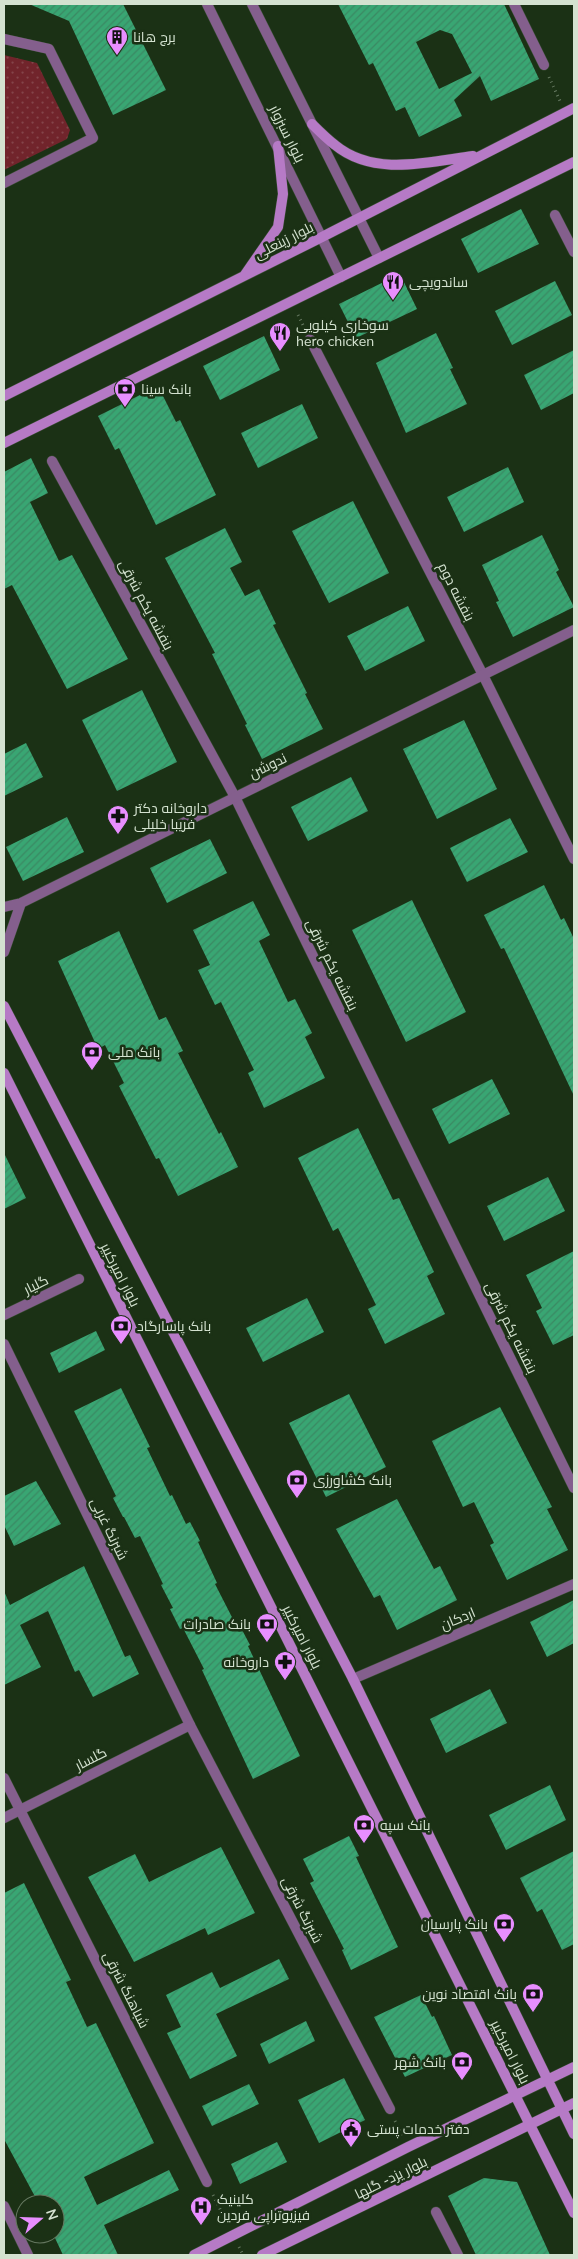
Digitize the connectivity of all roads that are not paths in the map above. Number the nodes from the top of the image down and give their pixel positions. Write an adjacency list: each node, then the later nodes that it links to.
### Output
1 (207, 4): 8 (street, بلوار سبزوار)
2 (252, 4): 7 (street, بلوار سبزوار)
3 (514, 4): 5 (street)
4 (4, 39): 11 (street)
5 (544, 65)
6 (570, 110): 9 (main road, بلوار زینعلی)
7 (312, 124): 9 (main road); 13 (street, بلوار سبزوار)
8 (278, 146): 14 (street, بلوار سبزوار); 17 (main road)
9 (484, 154): 13 (main road, بلوار زینعلی)
10 (574, 162): 16 (main road)
11 (4, 183)
12 (555, 215): 15 (street)
13 (358, 217): 14 (main road, بلوار زینعلی); 16 (street, بلوار سبزوار)
14 (322, 237): 17 (main road, بلوار زینعلی); 18 (street, بلوار سبزوار)
15 (574, 252)
16 (379, 258): 18 (main road)
17 (243, 277): 20 (main road, بلوار زینعلی)
18 (341, 277): 21 (main road)
19 (310, 339): 24 (street, بنفشه دوم)
20 (4, 396)
21 (4, 443)
22 (52, 461): 25 (street, بنفشه یکم شرقی)
23 (574, 630): 24 (street, ندوشن)
24 (483, 675): 25 (street, ندوشن); 26 (street, بنفشه دوم)
25 (235, 797): 27 (street, ندوشن); 35 (street, بنفشه یکم شرقی)
26 (574, 859)
27 (21, 903): 28 (street, ندوشن); 29 (street)
28 (4, 907)
29 (4, 952)
30 (4, 1006): 37 (main road, بلوار امیرکبیر)
31 (4, 1073): 44 (main road, بلوار امیرکبیر)
32 (79, 1279): 33 (street, گلیار)
33 (4, 1315)
34 (4, 1344): 38 (street, شبرنگ غربی)
35 (574, 1488)
36 (574, 1584): 37 (street, اردکان)
37 (353, 1679): 43 (main road, بلوار امیرکبیر)
38 (190, 1725): 40 (street, گلسار); 46 (street, شبرنگ شرقی)
39 (4, 1778): 40 (street, شباهنگ شرقی)
40 (20, 1810): 41 (street, گلسار); 50 (street, شباهنگ شرقی)
41 (4, 1818)
42 (574, 2067): 43 (main road)
43 (548, 2080): 44 (main road, بلوار یزد- گلها); 47 (main road, بلوار امیرکبیر)
44 (516, 2095): 48 (main road, بلوار امیرکبیر); 55 (main road, بلوار یزد- گلها)
45 (574, 2103): 47 (main road)
46 (390, 2109)
47 (562, 2109): 48 (main road, بلوار یزد- گلها); 49 (main road, بلوار امیرکبیر)
48 (532, 2125): 53 (main road, بلوار امیرکبیر); 56 (main road, بلوار یزد- گلها)
49 (574, 2134)
50 (207, 2182)
51 (4, 2206): 54 (street)
52 (436, 2212): 57 (street)
53 (574, 2213)
54 (28, 2255)
55 (194, 2255)
56 (262, 2255)
57 (458, 2255)

